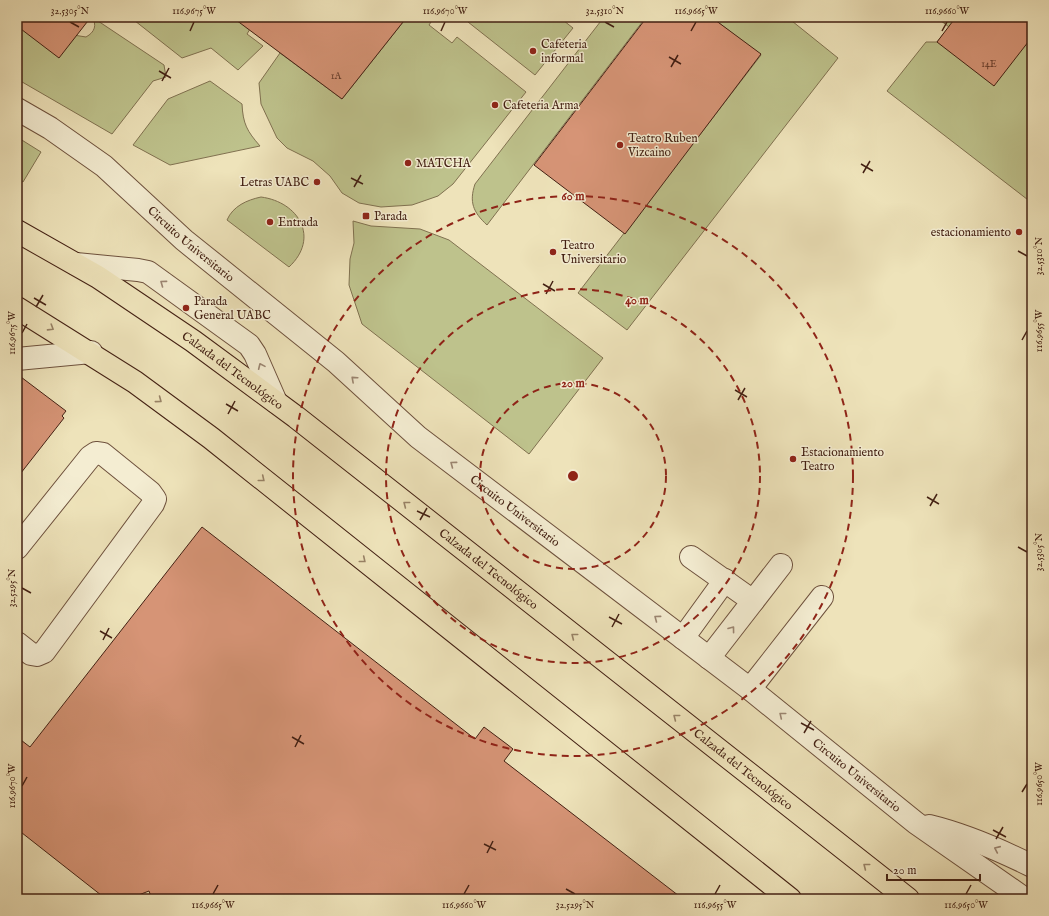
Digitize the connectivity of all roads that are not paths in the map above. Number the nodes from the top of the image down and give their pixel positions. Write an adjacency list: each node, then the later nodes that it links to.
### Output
1 (17, 109): 14 (street, Circuito Universitario, one-way to 1)
2 (17, 231): 3 (main road, Calzada del Tecnológico)
3 (76, 264): 7 (main road, Calzada del Tecnológico); 7 (street, one-way to 3)
4 (17, 308): 5 (main road, one-way to 5)
5 (90, 352): 6 (street); 20 (main road, one-way to 20)
6 (17, 359)
7 (276, 402): 21 (main road, Calzada del Tecnológico, one-way to 7)
8 (17, 548): 15 (street)
9 (691, 557): 11 (street)
10 (781, 565): 13 (street)
11 (725, 580): 13 (street); 14 (street)
12 (822, 597): 17 (street)
13 (753, 601): 16 (street, one-way to 13)
14 (683, 638): 16 (street, Circuito Universitario)
15 (17, 643)
16 (709, 658): 17 (street, Circuito Universitario)
17 (750, 689): 18 (street, Circuito Universitario, one-way to 17)
18 (916, 823): 19 (street, one-way to 18); 22 (street, Circuito Universitario)
19 (1032, 866)
20 (790, 899)
21 (908, 899)
22 (1025, 899)

